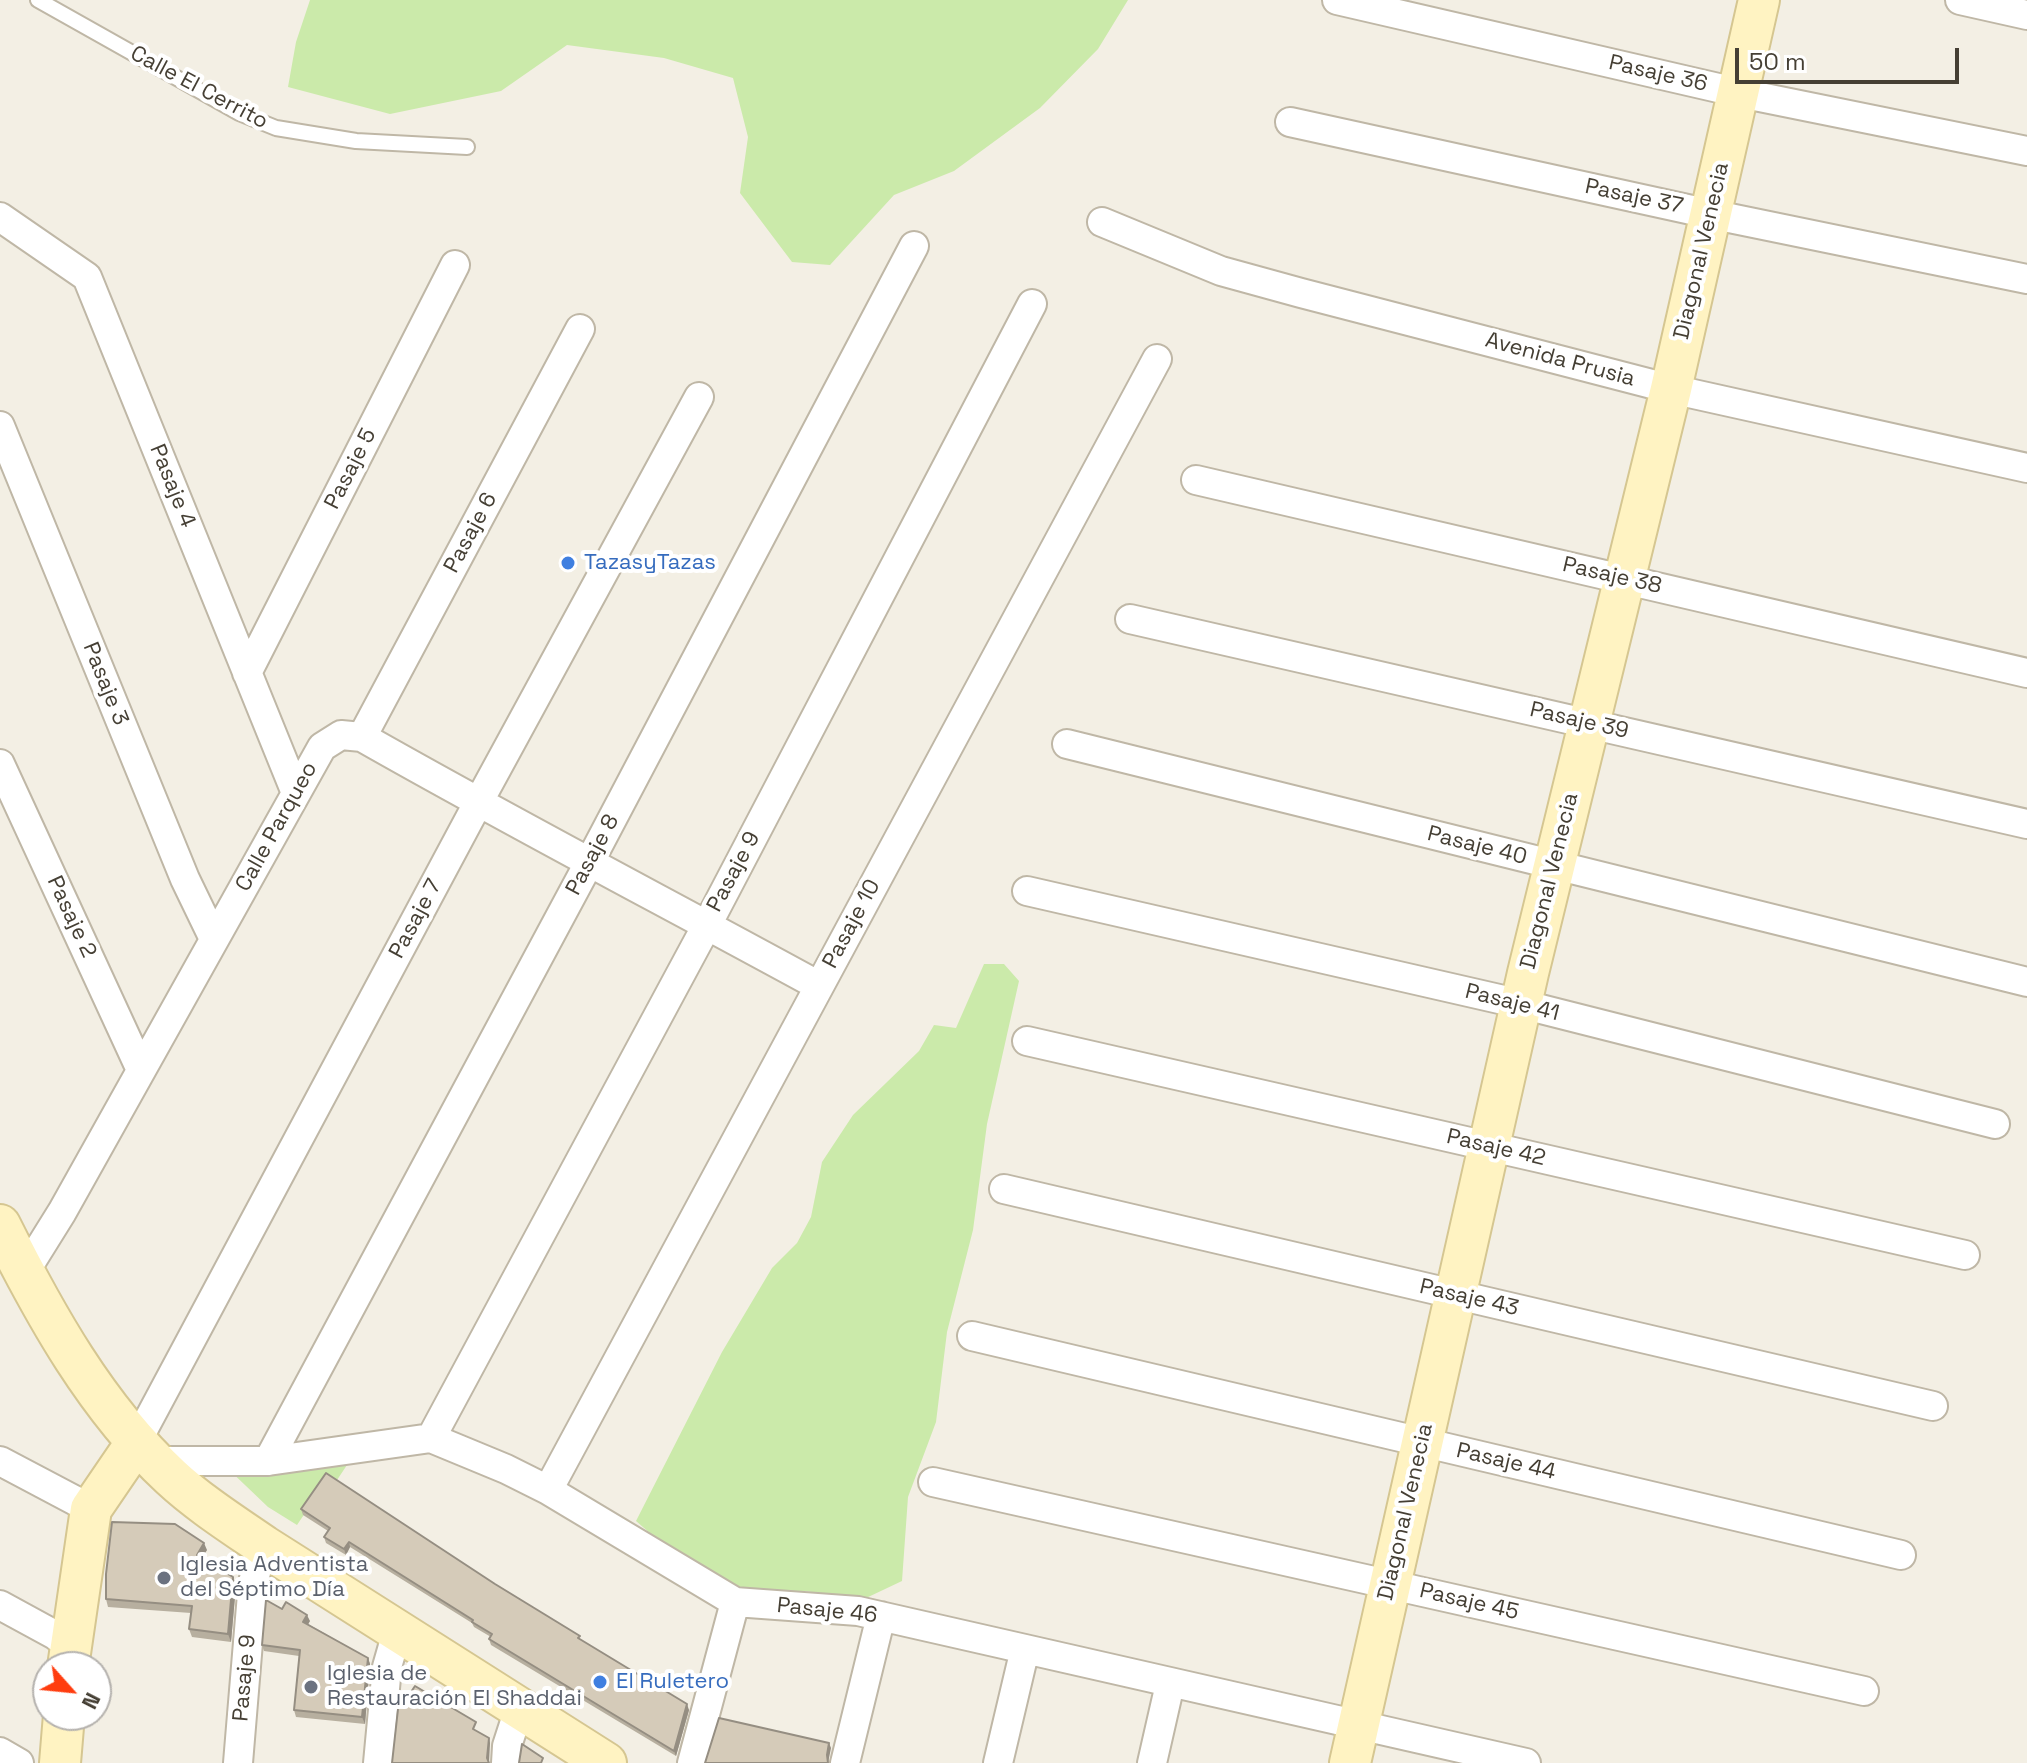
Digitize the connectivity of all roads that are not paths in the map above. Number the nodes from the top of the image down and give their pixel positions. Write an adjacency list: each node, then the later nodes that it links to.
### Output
1 (38, 0): 8 (lane, Calle El Cerrito)
2 (1337, 0): 6 (street, Pasaje 36)
3 (1759, 0): 6 (street, Diagonal Venecia)
4 (1960, 0): 5 (street)
5 (2027, 15)
6 (1740, 93): 9 (street, Pasaje 36); 10 (street, Diagonal Venecia)
7 (1290, 122): 10 (street, Pasaje 37)
8 (467, 147)
9 (2027, 151)
10 (1710, 214): 15 (street, Pasaje 37); 19 (street, Diagonal Venecia)
11 (0, 217): 26 (street, Pasaje 4)
12 (1102, 222): 19 (street, Avenida Prusia)
13 (914, 246): 35 (street, Pasaje 8)
14 (455, 265): 26 (street, Pasaje 5)
15 (2027, 279)
16 (1032, 304): 38 (street, Pasaje 9)
17 (580, 329): 29 (street, Pasaje 6)
18 (1157, 359): 41 (street, Pasaje 10)
19 (1671, 389): 22 (street, Avenida Prusia); 24 (street, Diagonal Venecia)
20 (699, 397): 33 (street, Pasaje 7)
21 (0, 426): 39 (street, Pasaje 3)
22 (2027, 468)
23 (1196, 480): 24 (street, Pasaje 38)
24 (1625, 580): 27 (street, Pasaje 38); 28 (street, Diagonal Venecia)
25 (1130, 619): 28 (street, Pasaje 39)
26 (247, 673): 32 (street, Pasaje 4)
27 (2027, 673)
28 (1589, 724): 34 (street, Pasaje 39); 36 (street, Diagonal Venecia)
29 (362, 737): 32 (street, Calle Parqueo); 33 (street)
30 (1067, 744): 36 (street, Pasaje 40)
31 (0, 764): 44 (street, Pasaje 2)
32 (296, 793): 39 (street, Calle Parqueo)
33 (478, 803): 35 (street); 56 (street, Pasaje 7)
34 (2027, 824)
35 (590, 861): 38 (street); 58 (street, Pasaje 8)
36 (1554, 865): 40 (street, Pasaje 40); 42 (street, Diagonal Venecia)
37 (1027, 891): 42 (street, Pasaje 41)
38 (707, 925): 41 (street); 54 (street, Pasaje 9)
39 (214, 939): 44 (street, Calle Parqueo)
40 (2027, 982)
41 (819, 986): 60 (street, Pasaje 10)
42 (1521, 1004): 45 (street, Pasaje 41); 46 (street, Diagonal Venecia)
43 (1027, 1041): 46 (street, Pasaje 42)
44 (141, 1070): 50 (street, Calle Parqueo)
45 (1995, 1124)
46 (1489, 1146): 49 (street, Pasaje 42); 51 (street, Diagonal Venecia)
47 (1004, 1189): 51 (street, Pasaje 43)
48 (0, 1225): 50 (street)
49 (1965, 1255)
50 (24, 1273): 56 (street)
51 (1455, 1295): 53 (street, Pasaje 43); 55 (street, Diagonal Venecia)
52 (972, 1336): 55 (street, Pasaje 44)
53 (1933, 1406)
54 (431, 1438): 58 (street); 60 (street, Pasaje 46)
55 (1422, 1442): 63 (street, Pasaje 44); 64 (street, Diagonal Venecia)
56 (146, 1452): 58 (street); 61 (street); 62 (street)
57 (0, 1461): 61 (street)
58 (268, 1461)
59 (933, 1482): 64 (street, Pasaje 45)
60 (548, 1490): 65 (street, Pasaje 46)
61 (91, 1509): 71 (street)
62 (264, 1546): 68 (street); 80 (street, Pasaje 9)
63 (1901, 1555)
64 (1390, 1584): 73 (street, Pasaje 45); 76 (street, Diagonal Venecia)
65 (735, 1602): 67 (street, Pasaje 46); 84 (street)
66 (0, 1605): 70 (street)
67 (881, 1616): 69 (street, Pasaje 46); 85 (street)
68 (397, 1632): 74 (street); 81 (street)
69 (1025, 1649): 72 (street, Pasaje 46); 86 (street)
70 (64, 1651)
71 (69, 1651)
72 (1170, 1684): 76 (street, Pasaje 46); 87 (street)
73 (1864, 1691)
74 (519, 1709): 82 (street); 83 (street)
75 (63, 1731): 79 (street)
76 (1354, 1744): 88 (street, Pasaje 46)
77 (0, 1752): 78 (street)
78 (19, 1763)
79 (60, 1763)
80 (238, 1763)
81 (378, 1763)
82 (506, 1763)
83 (606, 1763)
84 (692, 1763)
85 (845, 1763)
86 (998, 1763)
87 (1152, 1763)
88 (1526, 1763)

